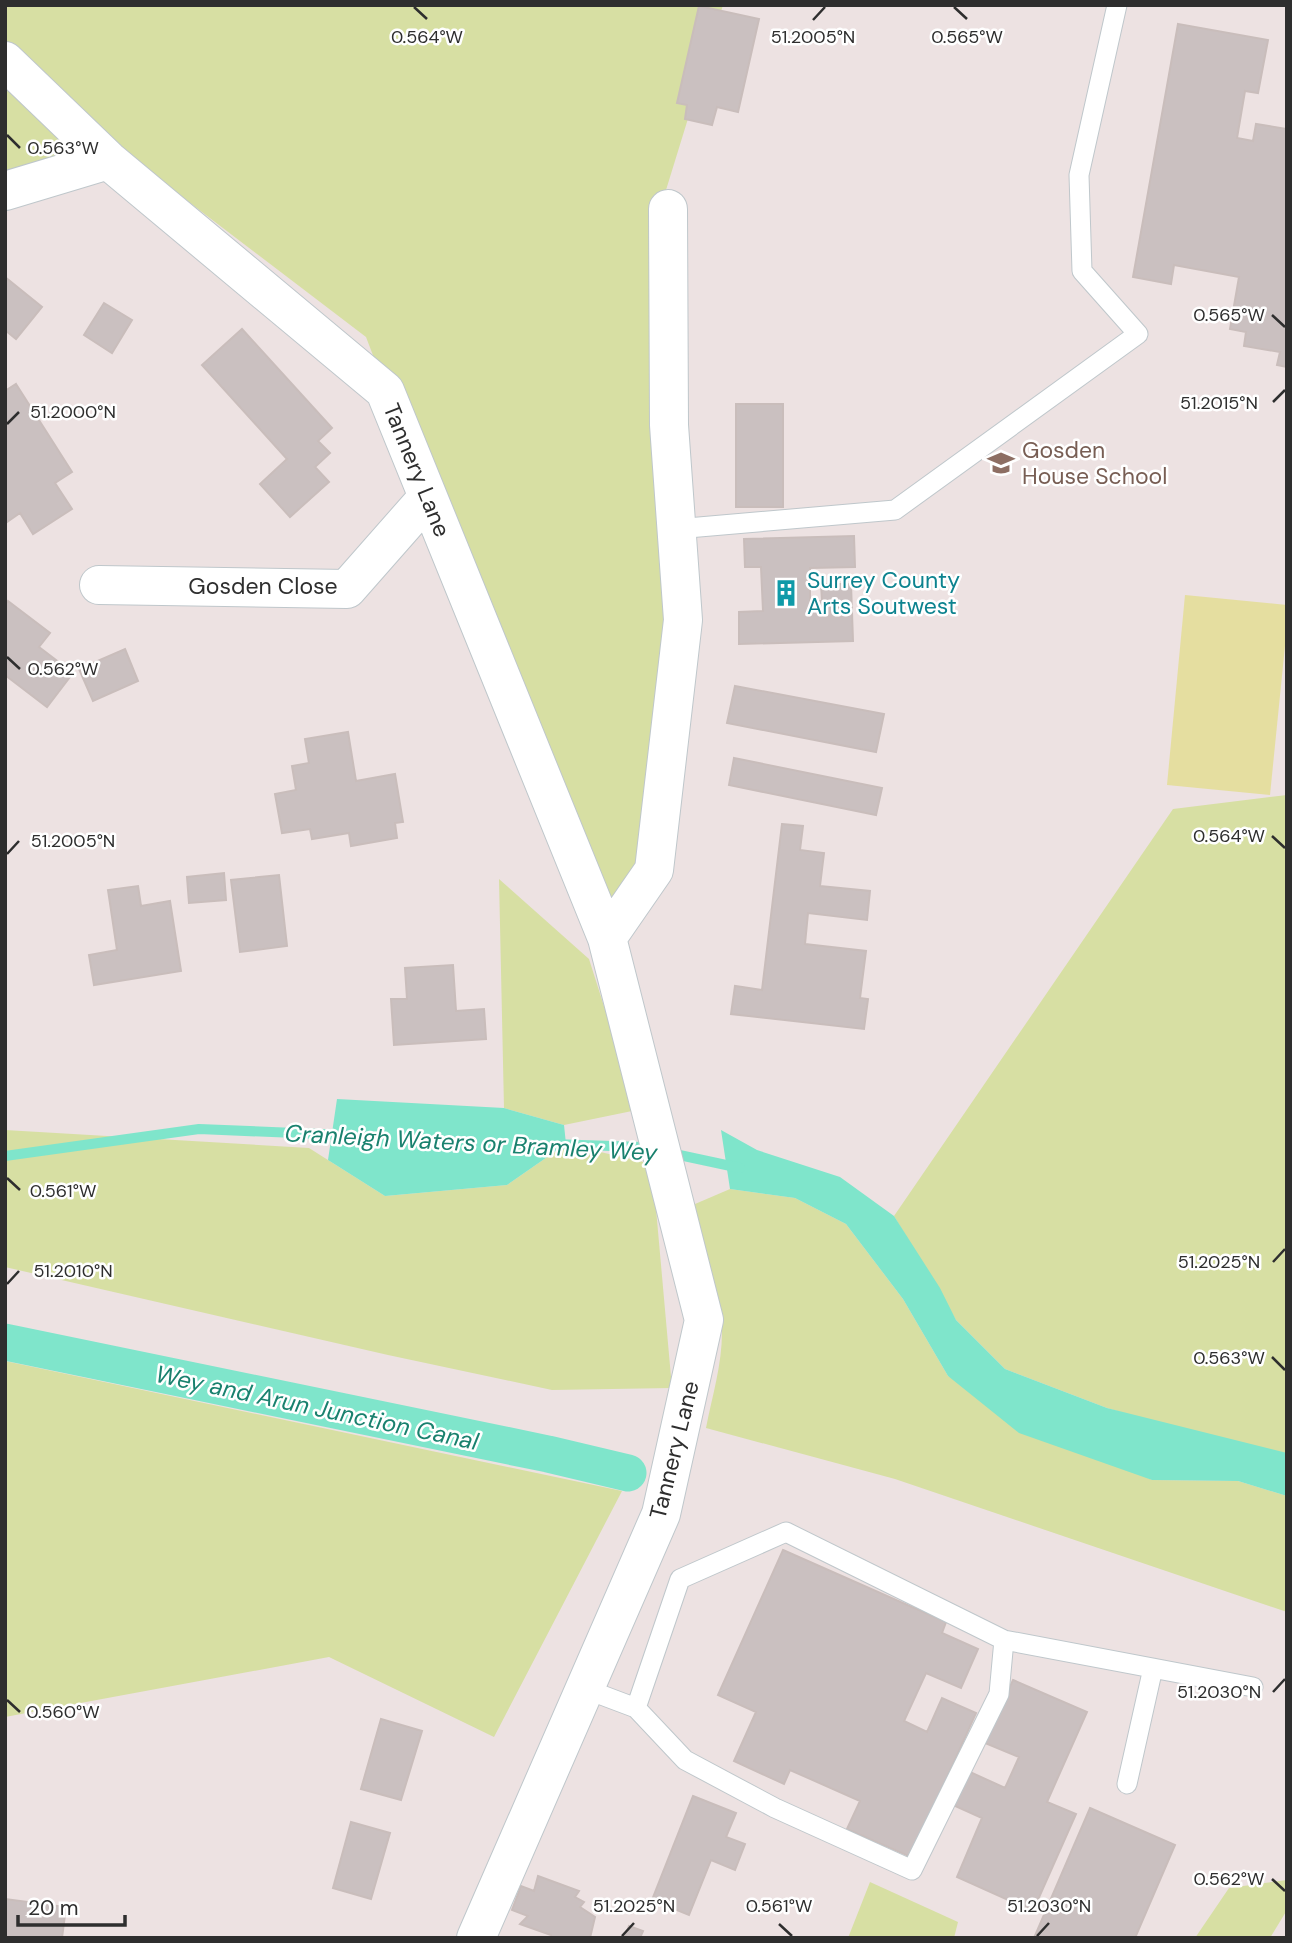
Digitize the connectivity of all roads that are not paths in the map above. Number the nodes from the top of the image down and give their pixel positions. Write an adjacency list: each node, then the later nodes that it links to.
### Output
1 (1117, 5): 7 (lane)
2 (5, 61): 3 (street, Tannery Lane)
3 (108, 160): 4 (street); 6 (street, Tannery Lane)
4 (5, 191)
5 (668, 209): 7 (street)
6 (428, 498): 8 (street, Gosden Close); 9 (street, Tannery Lane)
7 (676, 529): 9 (street)
8 (99, 585)
9 (607, 938): 13 (street, Tannery Lane)
10 (1004, 1640): 11 (lane); 14 (lane); 14 (lane)
11 (1153, 1668): 12 (lane); 15 (lane)
12 (1253, 1687)
13 (583, 1688): 14 (lane); 16 (street, Tannery Lane)
14 (636, 1708)
15 (1126, 1784)
16 (476, 1938)

